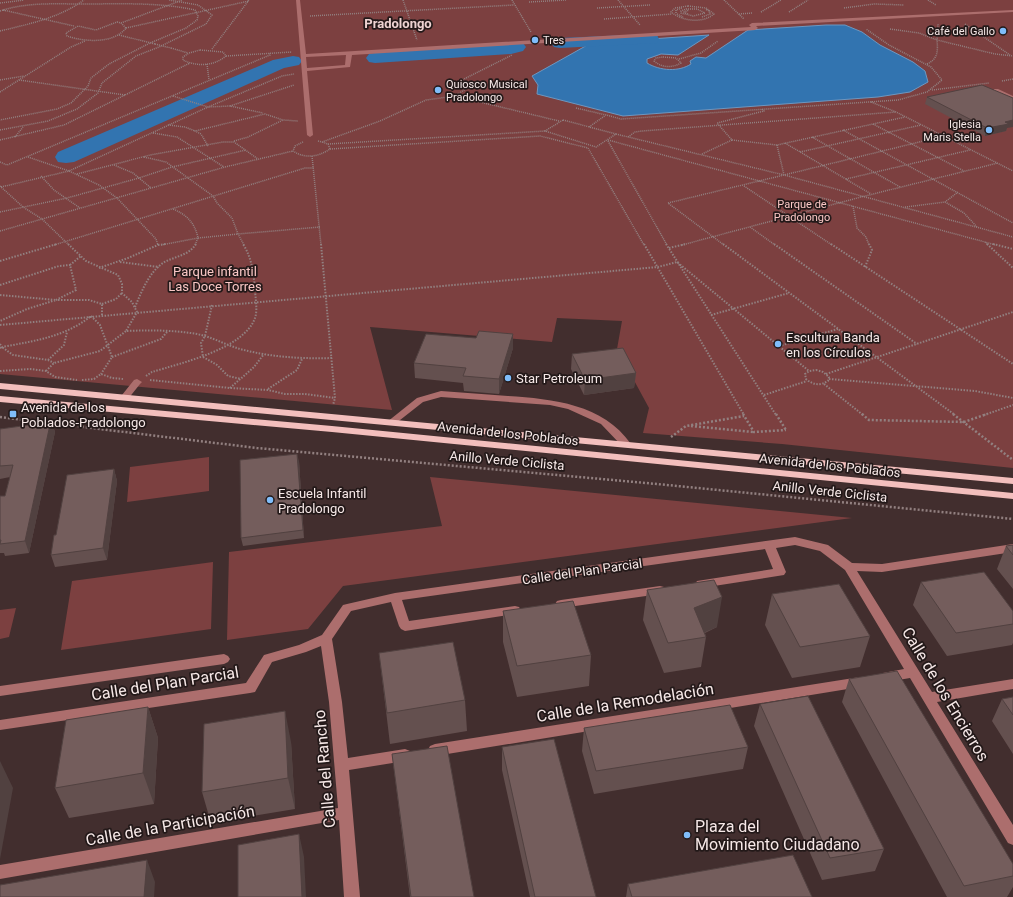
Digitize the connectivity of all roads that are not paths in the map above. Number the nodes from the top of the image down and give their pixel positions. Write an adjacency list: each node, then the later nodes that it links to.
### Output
1 (298, 0): 4 (street)
2 (1013, 11): 3 (street)
3 (349, 53): 4 (street); 5 (street)
4 (303, 54): 5 (street)
5 (305, 71): 8 (street)
6 (996, 90): 7 (street)
7 (1013, 98)
8 (310, 135)
9 (137, 382): 11 (street)
10 (0, 386): 11 (main road, Avenida de los Poblados)
11 (125, 396): 13 (main road, Avenida de los Poblados)
12 (0, 399): 16 (main road, Avenida de los Poblados)
13 (392, 422): 14 (main road, Avenida de los Poblados); 14 (street)
14 (626, 444): 15 (main road, Avenida de los Poblados)
15 (1013, 481)
16 (1013, 496)
17 (769, 545): 19 (street, Calle del Plan Parcial); 20 (street); 22 (street, Calle del Plan Parcial)
18 (1013, 548): 19 (street)
19 (849, 567): 27 (street, Calle de los Encierros)
20 (686, 586)
21 (670, 588): 23 (street)
22 (395, 597): 24 (street); 25 (street, Calle del Plan Parcial)
23 (553, 605)
24 (530, 608)
25 (326, 638): 31 (street, Calle del Plan Parcial); 32 (street, Calle del Rancho)
26 (224, 659): 29 (street, Calle del Plan Parcial)
27 (913, 673): 30 (street, Calle de los Encierros); 32 (street, Calle de la Remodelación)
28 (1013, 684): 30 (street)
29 (0, 691)
30 (928, 698): 34 (street, Calle de los Encierros)
31 (0, 725)
32 (342, 765): 33 (street, Calle del Rancho)
33 (345, 813): 35 (street, Calle de la Participación); 36 (street, Calle del Rancho)
34 (1013, 838)
35 (0, 872)
36 (352, 897)

